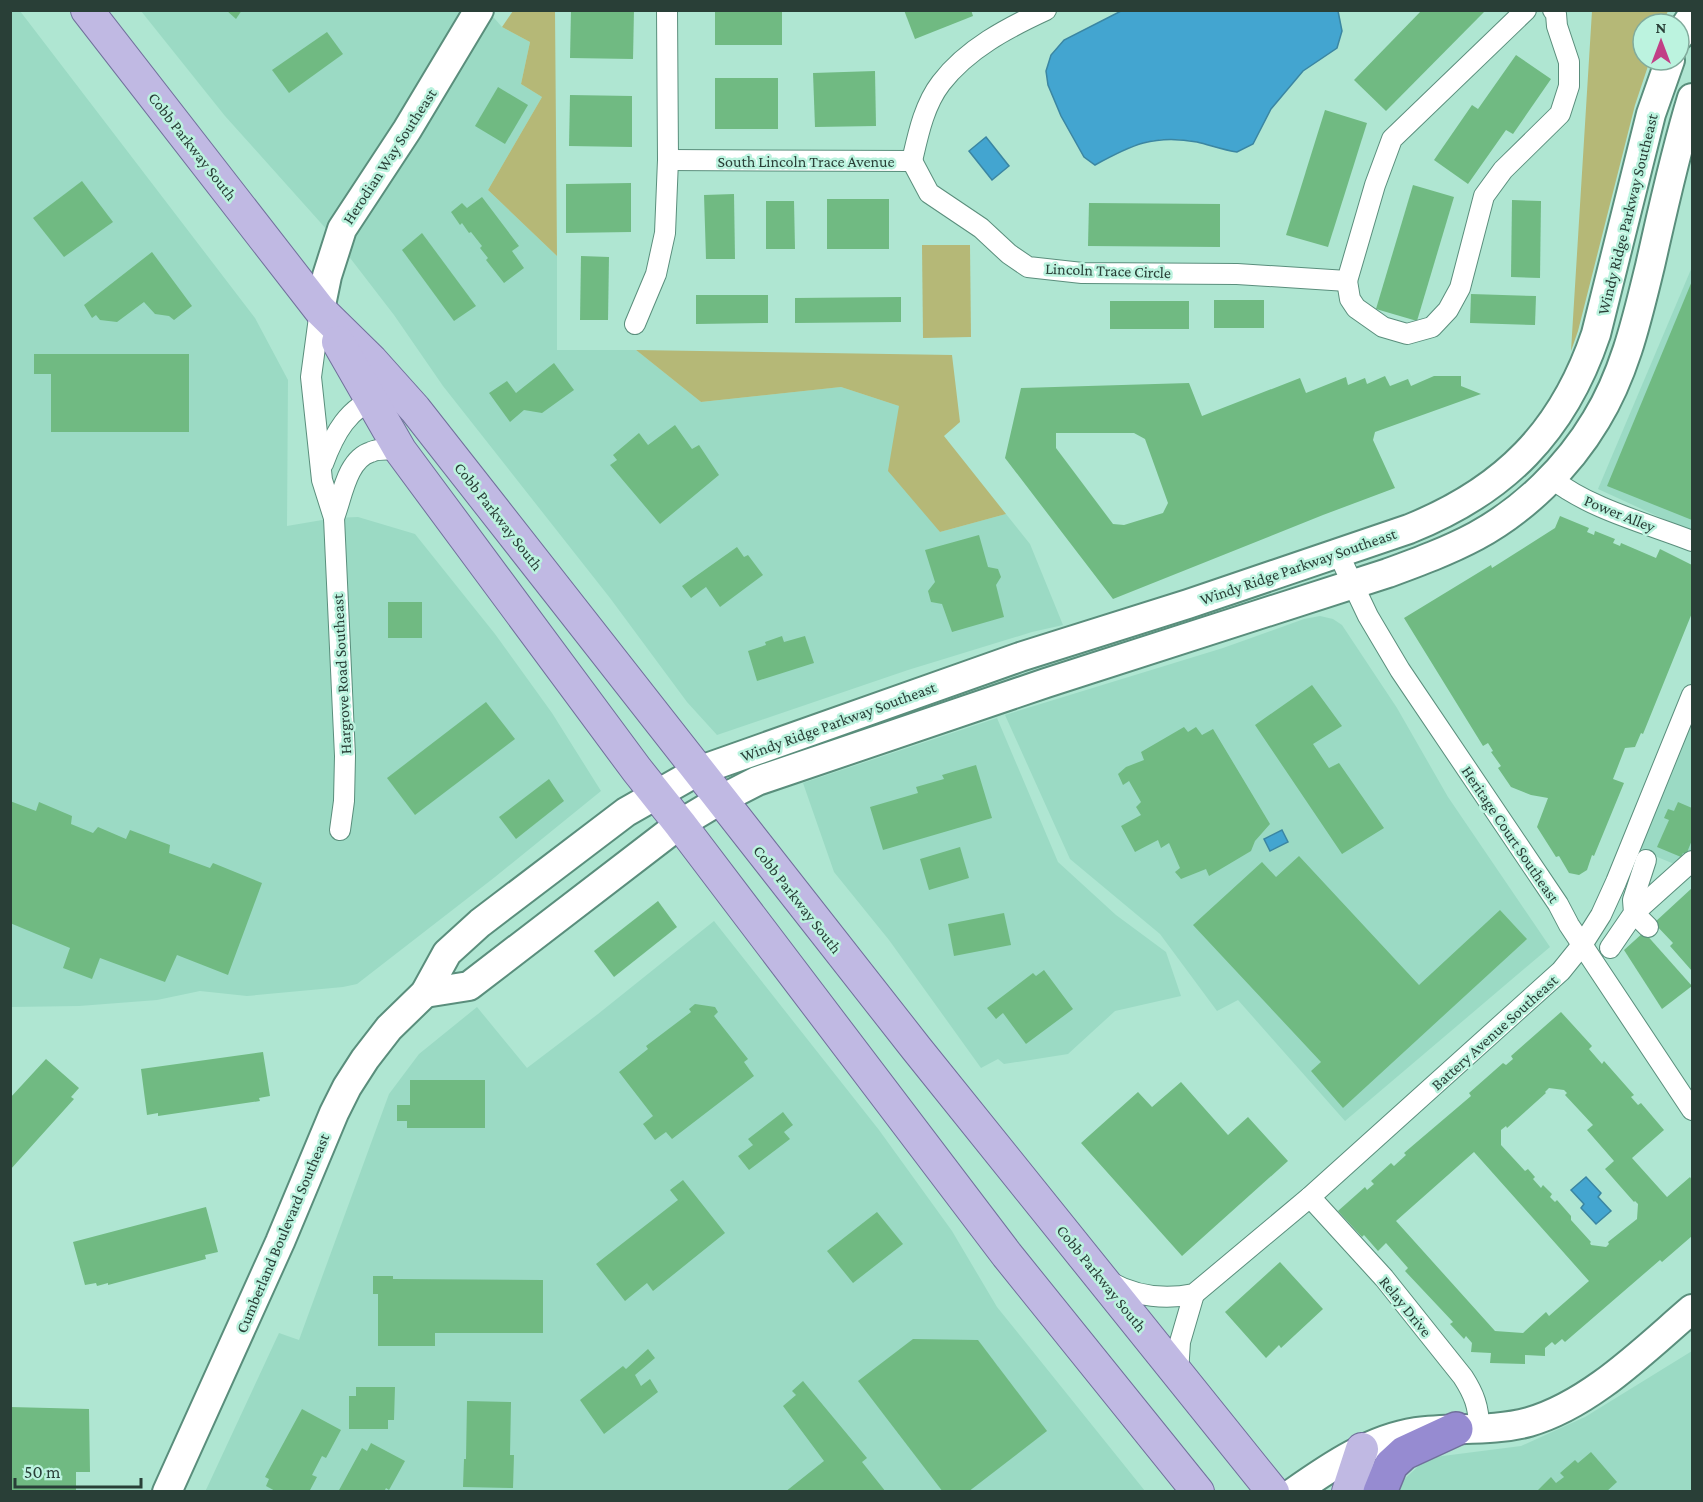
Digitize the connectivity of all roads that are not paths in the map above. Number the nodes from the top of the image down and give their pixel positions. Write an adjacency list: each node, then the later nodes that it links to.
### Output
1 (87, 10): 12 (main road, Cobb Parkway South)
2 (479, 10): 12 (main road, Herodian Way Southeast)
3 (667, 10): 9 (street)
4 (1046, 10): 10 (street, South Lincoln Trace Avenue)
5 (1526, 10): 11 (street)
6 (1553, 10): 11 (street)
7 (1666, 72): 21 (main road, Windy Ridge Parkway Southeast)
8 (1692, 98): 18 (main road, Windy Ridge Parkway Southeast)
9 (668, 160): 10 (street, South Lincoln Trace Avenue); 13 (street)
10 (912, 161): 11 (street, Lincoln Trace Circle)
11 (1347, 281)
12 (320, 310): 14 (main road, Cobb Parkway South); 15 (main road, Cobb Parkway South); 17 (street, Hargrove Road Southeast)
13 (635, 324)
14 (403, 393): 15 (street); 24 (main road, Cobb Parkway South)
15 (371, 399): 16 (main road, Cobb Parkway South); 17 (street)
16 (400, 450): 19 (street, Hargrove Road Southeast); 25 (main road, Cobb Parkway South)
17 (321, 470): 19 (street, Hargrove Road Southeast)
18 (1551, 478): 20 (street, Power Alley); 22 (main road, Windy Ridge Parkway Southeast)
19 (334, 518): 28 (street, Hargrove Road Southeast)
20 (1692, 542)
21 (1338, 553): 22 (street, Heritage Court Southeast); 24 (main road, Windy Ridge Parkway Southeast)
22 (1353, 585): 26 (main road, Windy Ridge Parkway Southeast); 32 (street, Heritage Court Southeast)
23 (1692, 695): 32 (street, Battery Avenue Southeast)
24 (698, 771): 25 (main road, Windy Ridge Parkway Southeast); 26 (main road, Cobb Parkway South)
25 (656, 793): 27 (main road, Cobb Parkway South); 34 (main road, Cumberland Boulevard Southeast)
26 (720, 800): 27 (main road, Windy Ridge Parkway Southeast); 37 (main road, Cobb Parkway South)
27 (680, 824): 34 (main road); 44 (main road, Cobb Parkway South)
28 (340, 830)
29 (1646, 860): 31 (street)
30 (1692, 861): 31 (street)
31 (1641, 920): 33 (street)
32 (1582, 945): 35 (street, Heritage Court Southeast); 36 (street, Battery Avenue Southeast)
33 (1610, 948)
34 (425, 993): 43 (main road, Cumberland Boulevard Southeast)
35 (1692, 1110)
36 (1310, 1197): 38 (street, Battery Avenue Southeast); 41 (street, Relay Drive)
37 (1102, 1278): 38 (street); 40 (main road, Cobb Parkway South)
38 (1194, 1293): 40 (street)
39 (1692, 1310): 41 (main road)
40 (1178, 1373): 45 (main road, Cobb Parkway South)
41 (1467, 1428): 42 (main road); 48 (highway)
42 (1362, 1449): 46 (main road); 47 (main road)
43 (167, 1491)
44 (1198, 1491)
45 (1272, 1491)
46 (1294, 1491)
47 (1348, 1491)
48 (1380, 1491)

